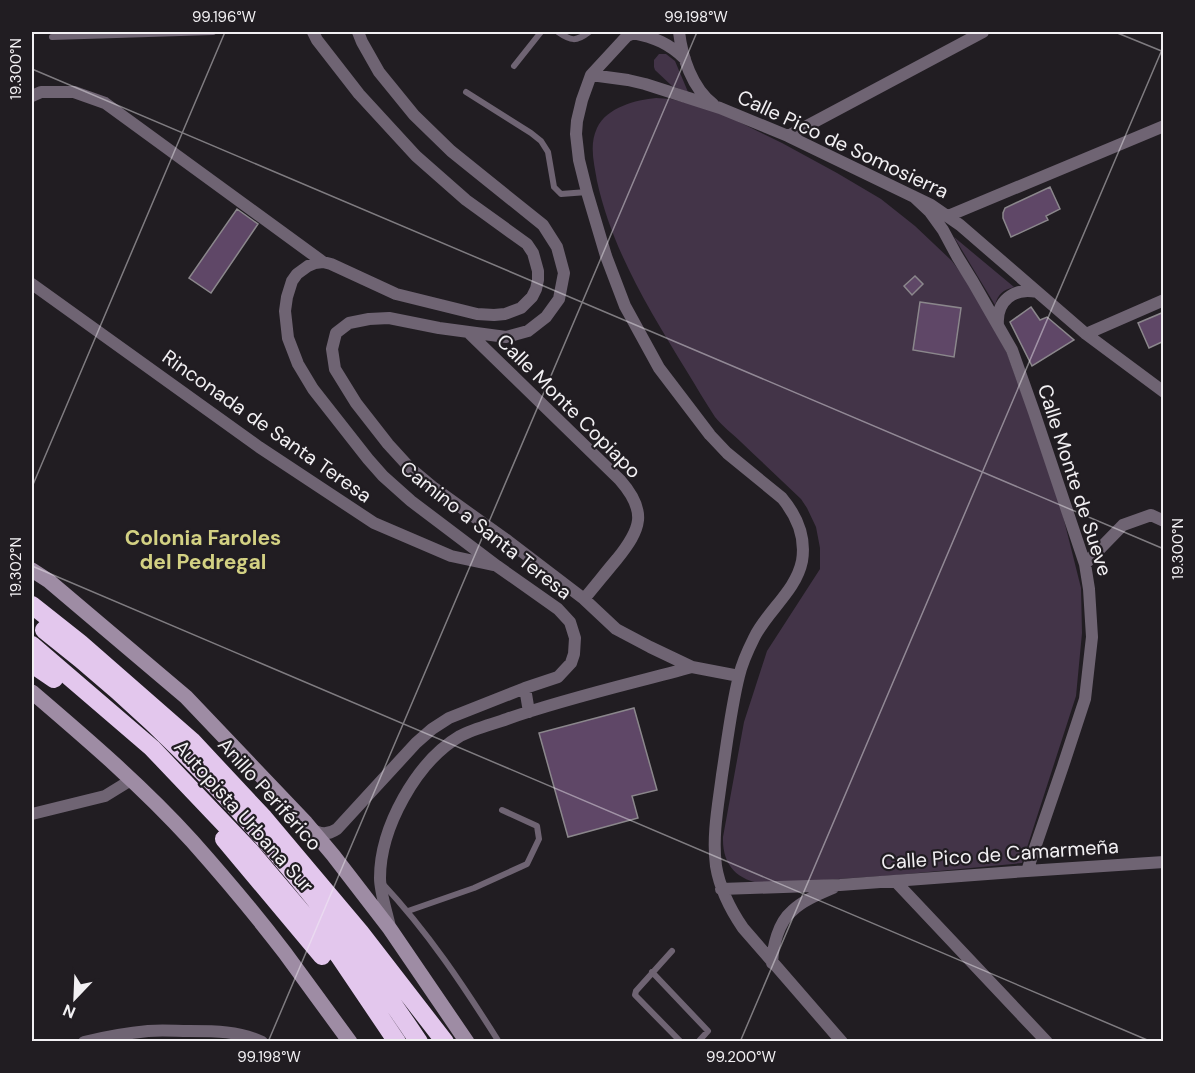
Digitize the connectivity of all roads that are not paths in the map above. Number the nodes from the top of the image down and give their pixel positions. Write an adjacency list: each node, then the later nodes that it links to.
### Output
1 (213, 32): 10 (lane)
2 (312, 32): 22 (street)
3 (358, 32): 27 (street, Camino a Santa Teresa)
4 (541, 32): 12 (lane)
5 (558, 32): 6 (lane)
6 (589, 32)
7 (634, 32): 11 (street); 13 (street)
8 (679, 32): 11 (street)
9 (983, 32): 18 (street)
10 (52, 37)
11 (685, 58): 16 (street)
12 (514, 66)
13 (591, 75): 16 (street, Calle Pico de Somosierra); 19 (street)
14 (466, 92): 19 (lane)
15 (32, 96): 22 (street)
16 (720, 108): 18 (street, Calle Pico de Somosierra)
17 (1164, 126): 21 (street)
18 (788, 136): 20 (street, Calle Pico de Somosierra)
19 (586, 192): 40 (street)
20 (912, 196): 21 (street, Calle Pico de Somosierra); 26 (street, Calle Monte de Sueve)
21 (948, 216): 24 (street, Calle Pico de Somosierra)
22 (323, 262): 32 (street, Camino a Santa Teresa)
23 (32, 284): 32 (street, Rinconada de Santa Teresa)
24 (1037, 292): 26 (street); 28 (street, Calle Pico de Somosierra)
25 (1164, 300): 28 (street)
26 (999, 329): 31 (street, Calle Monte de Sueve)
27 (469, 333): 34 (street, Calle Monte Copiapo); 34 (street, Camino a Santa Teresa)
28 (1086, 334): 29 (street, Calle Pico de Somosierra)
29 (1164, 392)
30 (1164, 521): 31 (street)
31 (1085, 564): 49 (street, Calle Monte de Sueve)
32 (497, 566): 41 (street, Camino a Santa Teresa)
33 (32, 570): 47 (main road)
34 (584, 599): 39 (street, Camino a Santa Teresa)
35 (32, 605): 65 (highway, Anillo Periférico)
36 (32, 620): 64 (highway, Autopista Urbana Sur)
37 (32, 645): 63 (highway, Autopista Urbana Sur)
38 (32, 662): 62 (highway)
39 (692, 667): 40 (street, Camino a Santa Teresa); 43 (street, Camino a Santa Teresa)
40 (739, 676): 53 (street)
41 (525, 688): 43 (street); 47 (street, Camino a Santa Teresa)
42 (32, 692): 44 (main road)
43 (529, 711): 50 (street, Camino a Santa Teresa)
44 (131, 780): 46 (street); 59 (main road)
45 (502, 810): 54 (lane)
46 (32, 814)
47 (306, 824): 55 (main road)
48 (1164, 862): 49 (street, Calle Pico de Camarmeña)
49 (1027, 871): 51 (street, Calle Pico de Camarmeña)
50 (380, 880): 54 (lane); 55 (street, Camino a Santa Teresa)
51 (896, 882): 52 (street, Calle Pico de Camarmeña); 71 (street)
52 (840, 885): 53 (street, Calle Pico de Camarmeña); 57 (street, Calle Pico de Camarmeña)
53 (722, 889): 57 (street)
54 (408, 911): 67 (lane)
55 (390, 929): 66 (main road)
56 (672, 951): 58 (lane)
57 (772, 963): 70 (street)
58 (652, 972): 68 (lane); 69 (lane)
59 (346, 1038)
60 (84, 1041): 61 (street)
61 (262, 1041)
62 (383, 1041)
63 (397, 1041)
64 (419, 1041)
65 (445, 1041)
66 (467, 1041)
67 (499, 1041)
68 (681, 1041)
69 (698, 1041)
70 (842, 1041)
71 (1047, 1041)

